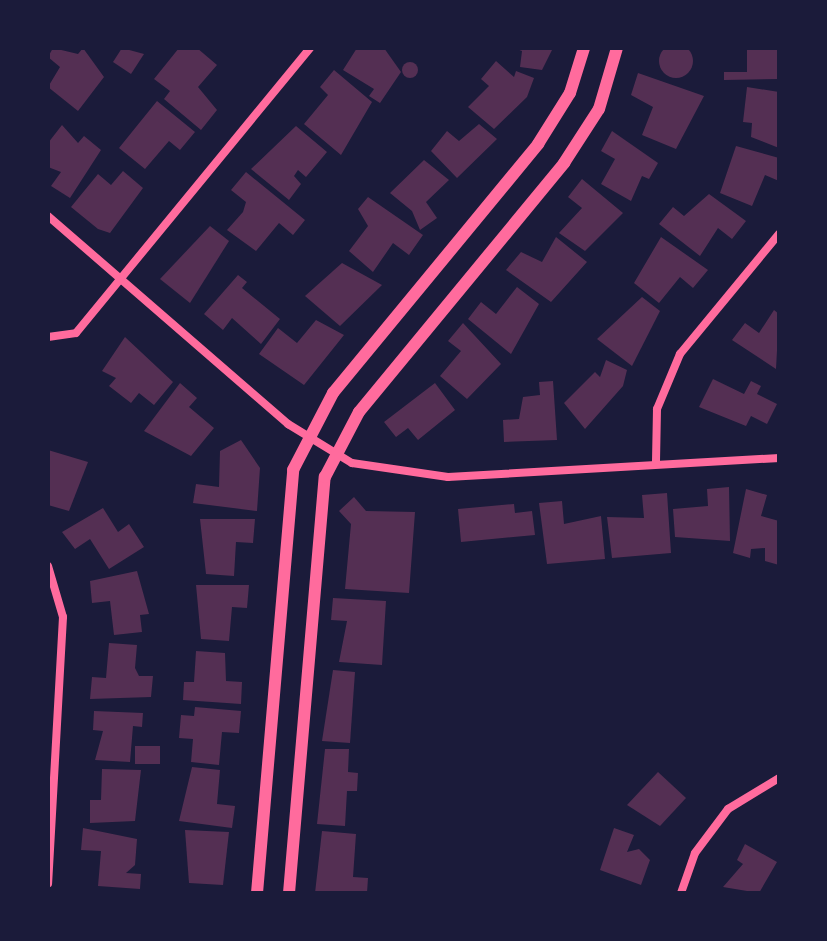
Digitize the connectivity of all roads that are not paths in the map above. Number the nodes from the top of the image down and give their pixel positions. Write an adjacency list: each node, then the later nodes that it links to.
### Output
1 (310, 48): 6 (street)
2 (584, 48): 8 (street)
3 (617, 48): 9 (street)
4 (48, 216): 6 (street)
5 (779, 234): 11 (street)
6 (120, 281): 7 (street); 8 (street)
7 (48, 337)
8 (307, 438): 9 (street); 15 (street)
9 (334, 454): 11 (street); 16 (street)
10 (779, 458): 11 (street)
11 (656, 461)
12 (48, 566): 14 (street)
13 (779, 778): 17 (street)
14 (48, 884)
15 (257, 893)
16 (289, 893)
17 (681, 893)

